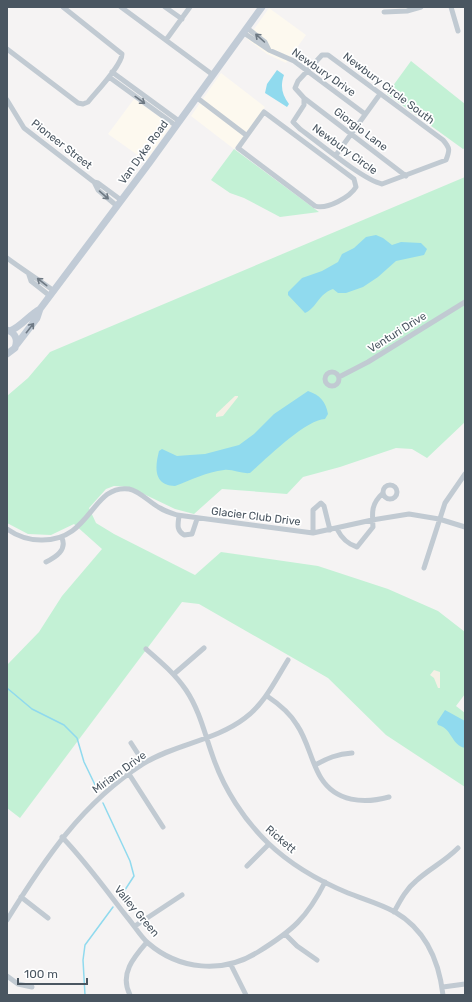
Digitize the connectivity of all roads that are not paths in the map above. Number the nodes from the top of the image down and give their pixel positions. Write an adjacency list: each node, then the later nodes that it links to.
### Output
1 (63, 7): 15 (street)
2 (121, 7): 12 (street)
3 (165, 7): 9 (street)
4 (190, 7): 9 (street)
5 (262, 7): 10 (street, Van Dyke Road)
6 (421, 7): 8 (street)
7 (452, 7): 11 (street)
8 (384, 12)
9 (182, 19): 12 (street)
10 (246, 30): 14 (street, Newbury Drive); 16 (street, Van Dyke Road)
11 (458, 31)
12 (166, 40): 16 (street)
13 (7, 49): 15 (street)
14 (307, 71): 17 (street, Newbury Circle South); 19 (street); 21 (street, Newbury Drive)
15 (110, 74): 23 (street)
16 (213, 75): 18 (street, Van Dyke Road)
17 (380, 94): 21 (street); 28 (street, Newbury Circle South)
18 (196, 98): 23 (street, Van Dyke Road); 26 (street)
19 (304, 98): 22 (street); 25 (street, Giorgio Lane)
20 (7, 100): 30 (street, Pioneer Street)
21 (365, 114): 25 (street)
22 (293, 122): 24 (street); 27 (street, Newbury Circle)
23 (177, 123): 30 (street, Van Dyke Road)
24 (287, 129): 26 (street); 26 (street)
25 (351, 134): 27 (street); 29 (street, Giorgio Lane)
26 (246, 135)
27 (336, 155): 29 (street, Newbury Circle)
28 (446, 160): 29 (street, Newbury Circle)
29 (406, 176)
30 (119, 203): 32 (street, Van Dyke Road)
31 (7, 258): 32 (street)
32 (52, 293): 34 (street, Van Dyke Road)
33 (465, 302): 38 (street, Venturi Drive)
34 (40, 309): 35 (street, Van Dyke Road); 36 (street, Van Dyke Road, one-way to 34)
35 (9, 330): 36 (street)
36 (17, 344): 37 (street, Van Dyke Road)
37 (7, 354)
38 (339, 377)
39 (465, 474): 42 (street)
40 (383, 494): 44 (street)
41 (179, 516): 43 (street, Glacier Club Drive); 43 (street, Glacier Club Drive); 50 (street, Glacier Club Drive)
42 (439, 518): 44 (street, Glacier Club Drive); 45 (street, Glacier Club Drive); 52 (street)
43 (197, 519): 49 (street, Glacier Club Drive)
44 (372, 520): 47 (street, Glacier Club Drive); 47 (street)
45 (465, 527)
46 (7, 529): 50 (street)
47 (337, 529): 48 (street, Glacier Club Drive)
48 (330, 530): 49 (street, Glacier Club Drive); 49 (street, Glacier Club Drive)
49 (313, 533)
50 (62, 538): 51 (street)
51 (46, 562)
52 (424, 568)
53 (204, 648): 56 (street)
54 (146, 649): 56 (street, Rickett)
55 (288, 660): 57 (street, Miriam Drive)
56 (174, 674): 58 (street, Rickett)
57 (267, 696): 58 (street, Miriam Drive); 62 (street)
58 (206, 737): 61 (street, Miriam Drive); 67 (street, Rickett)
59 (131, 743): 61 (street)
60 (352, 753): 62 (street)
61 (144, 763): 63 (street, Miriam Drive)
62 (316, 765): 64 (street)
63 (129, 774): 65 (street); 66 (street, Miriam Drive)
64 (389, 797)
65 (164, 827)
66 (62, 837): 72 (street, Miriam Drive); 76 (street, Valley Green)
67 (268, 844): 69 (street); 70 (street, Rickett)
68 (458, 848): 73 (street)
69 (247, 866)
70 (325, 882): 73 (street, Rickett); 77 (street, Valley Green)
71 (182, 895): 76 (street)
72 (21, 897): 74 (street); 75 (street, Miriam Drive)
73 (394, 912): 84 (street, Rickett)
74 (48, 918)
75 (7, 920)
76 (135, 926): 78 (street, Valley Green)
77 (286, 935): 79 (street); 80 (street, Valley Green)
78 (147, 942): 80 (street, Valley Green); 85 (street)
79 (316, 960)
80 (231, 965): 86 (street)
81 (7, 976): 83 (street)
82 (465, 984): 84 (street)
83 (32, 987)
84 (442, 987): 87 (street, Rickett)
85 (130, 995)
86 (246, 995)
87 (444, 995)

